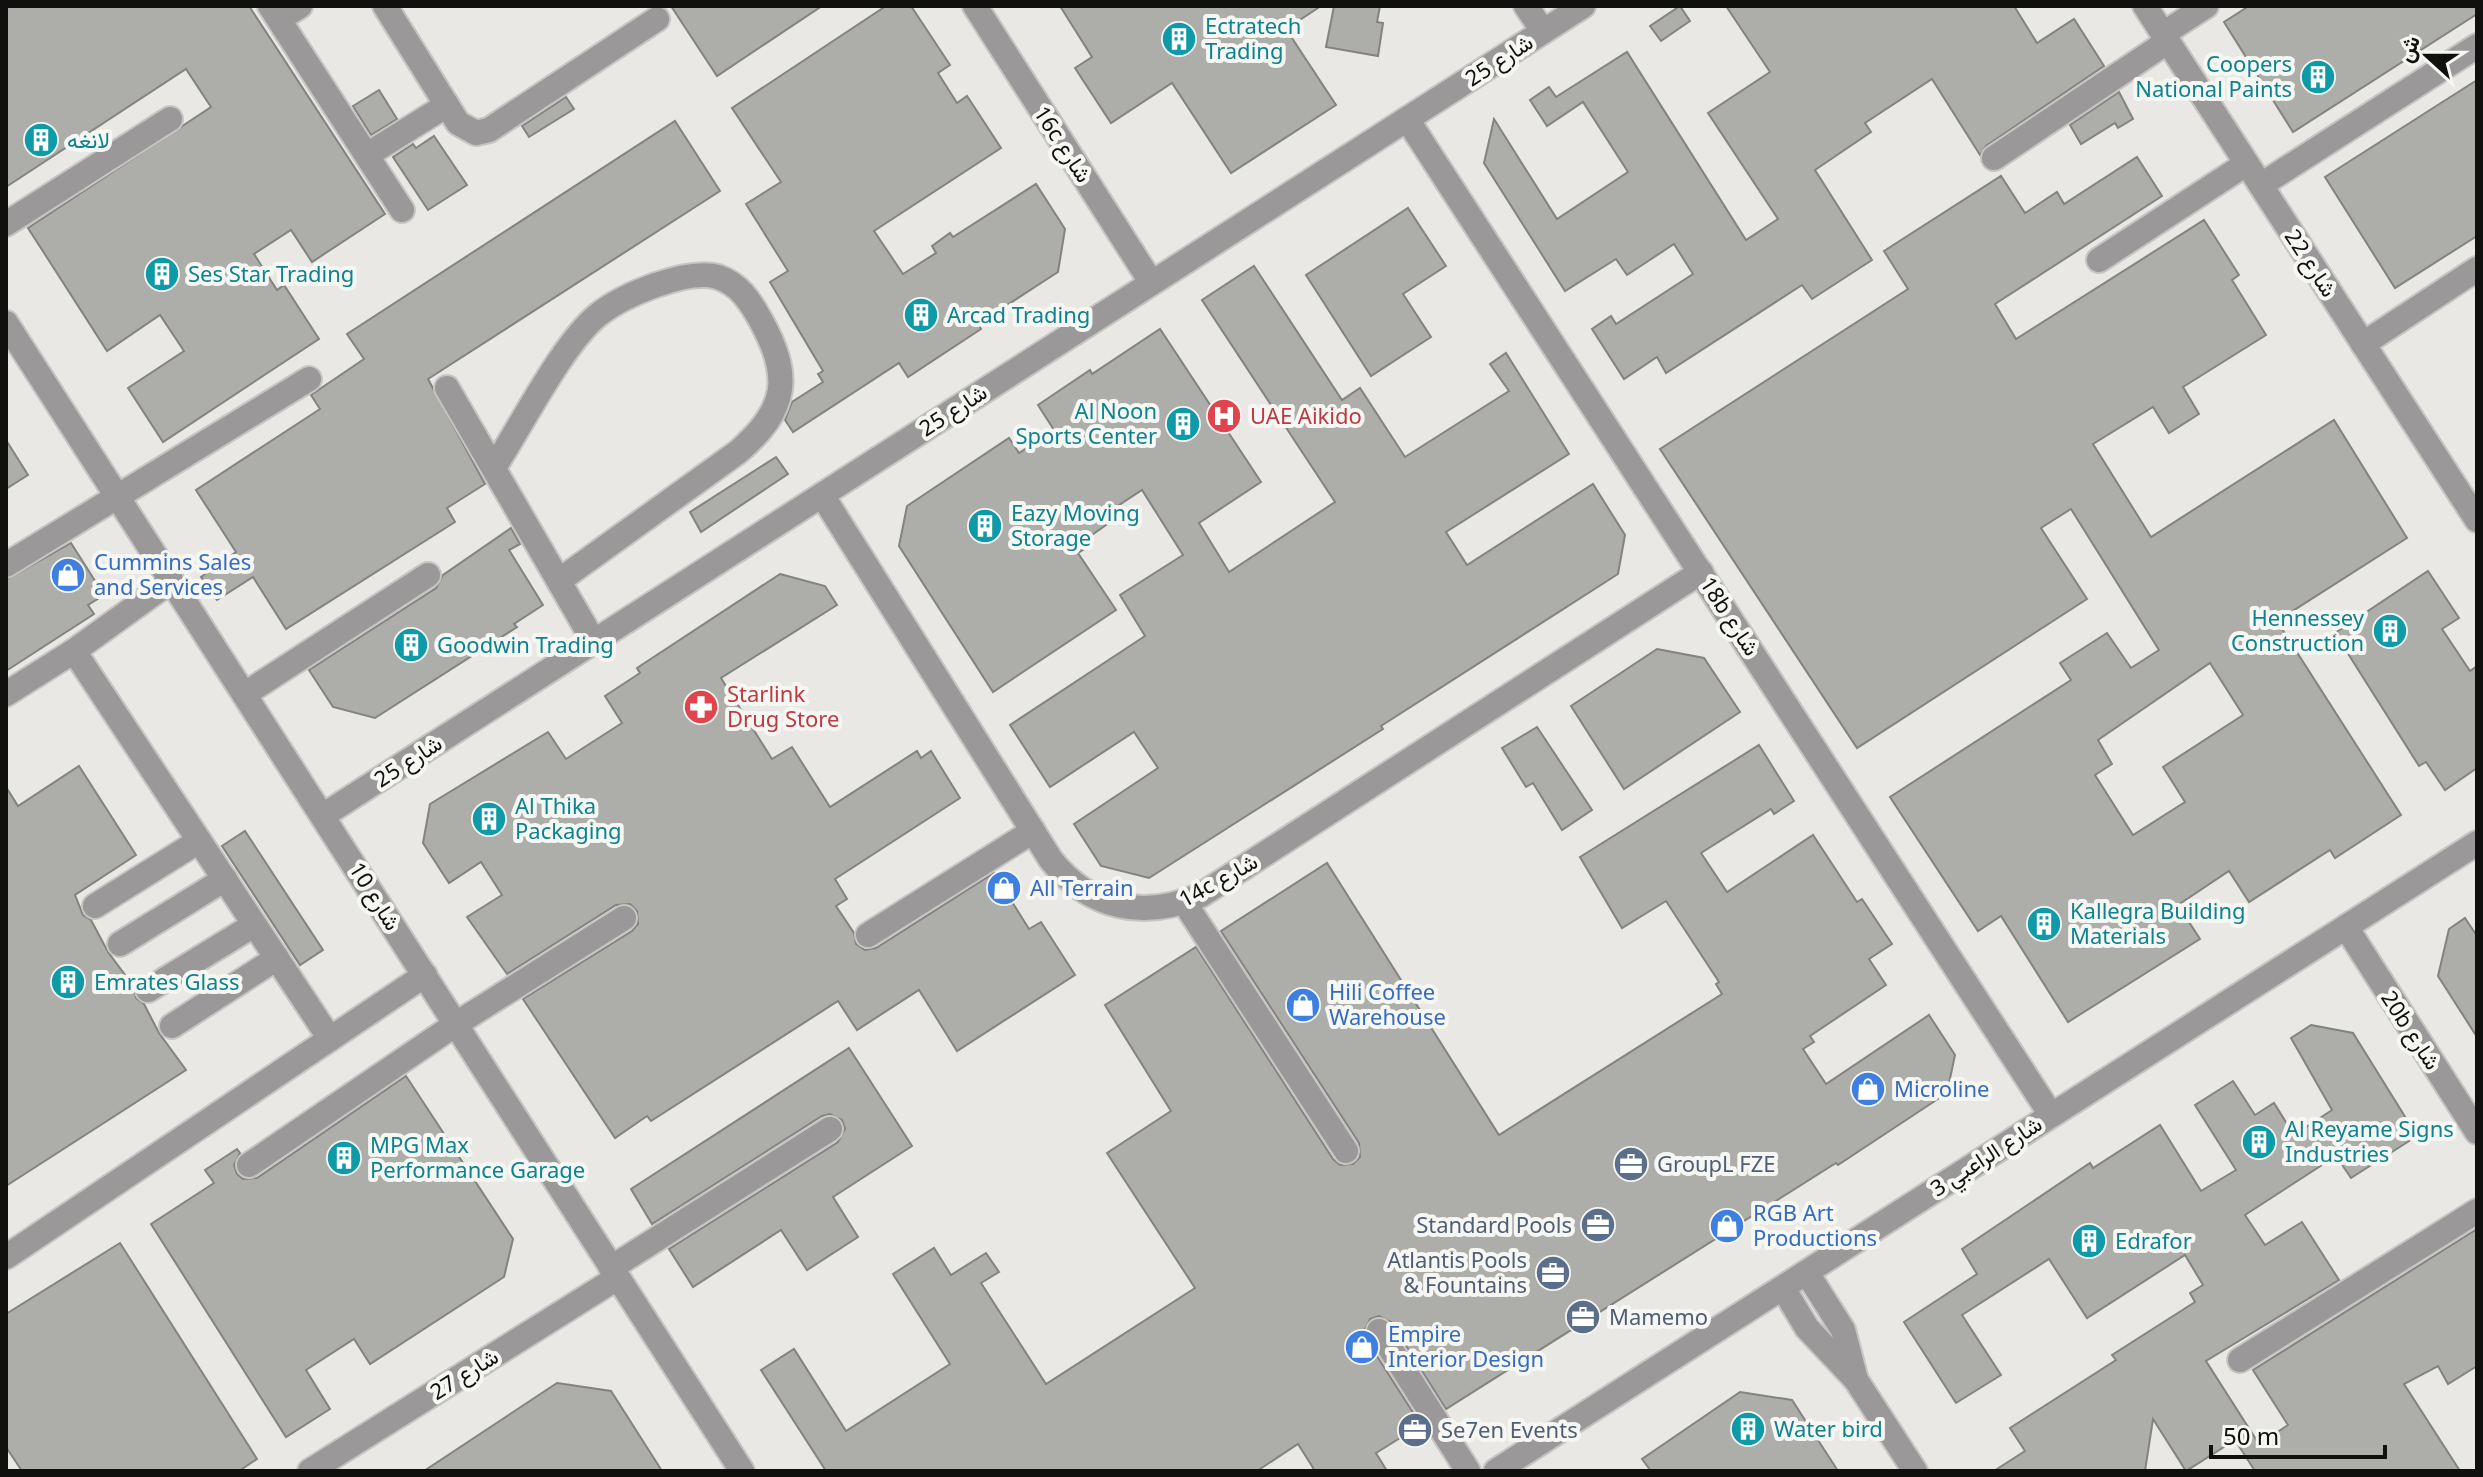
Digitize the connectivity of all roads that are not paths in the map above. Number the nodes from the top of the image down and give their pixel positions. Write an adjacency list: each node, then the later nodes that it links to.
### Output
1 (300, 6): 8 (street)
2 (385, 6): 13 (street)
3 (975, 6): 24 (street, 16c شارع)
4 (1526, 6): 10 (street)
5 (1583, 6): 10 (street, شارع 25)
6 (2145, 6): 11 (street, شارع 22)
7 (2206, 6): 11 (street)
8 (275, 13): 16 (street)
9 (657, 19): 13 (street)
10 (1543, 31): 15 (street, شارع 25)
11 (2165, 38): 17 (street); 18 (street, شارع 22)
12 (2477, 46): 19 (street)
13 (447, 105): 16 (street)
14 (170, 119): 21 (street)
15 (1407, 119): 24 (street, شارع 25); 34 (street, 18b شارع)
16 (367, 155): 20 (street)
17 (1994, 158)
18 (2246, 164): 19 (street, شارع 22); 22 (street)
19 (2261, 185): 26 (street, شارع 22)
20 (402, 210)
21 (6, 224)
22 (2099, 260)
23 (2477, 269): 26 (street)
24 (1151, 282): 31 (street, شارع 25)
25 (6, 323): 30 (street, شارع 10)
26 (2363, 344): 32 (street, شارع 22)
27 (309, 379): 30 (street)
28 (447, 388): 29 (street)
29 (495, 466): 36 (street); 36 (street)
30 (116, 495): 33 (street); 37 (street, شارع 10)
31 (822, 495): 38 (street, شارع 25); 43 (street, 14c شارع)
32 (2477, 520)
33 (6, 565)
34 (1701, 572): 47 (street, 14c شارع); 60 (street, 18b شارع)
35 (428, 575): 41 (street)
36 (560, 580): 38 (street)
37 (171, 581): 39 (street); 41 (street, شارع 10)
38 (594, 642): 42 (street, شارع 25)
39 (74, 651): 40 (street); 44 (street)
40 (6, 694)
41 (245, 694): 42 (street, شارع 10)
42 (324, 815): 55 (street, شارع 10)
43 (1033, 831): 47 (street, 14c شارع); 52 (street)
44 (199, 841): 46 (street); 48 (street)
45 (2477, 843): 51 (street, شارع الراعبي 3)
46 (225, 879): 50 (street); 53 (street)
47 (1184, 902): 63 (street)
48 (95, 906)
49 (624, 918): 57 (street)
50 (254, 925): 54 (street); 56 (street)
51 (2346, 927): 60 (street, شارع الراعبي 3); 62 (street, 20b شارع)
52 (868, 935)
53 (120, 944)
54 (277, 958): 58 (street); 59 (street)
55 (425, 975): 57 (street, شارع 10); 59 (street)
56 (148, 990)
57 (456, 1024): 64 (street); 67 (street, شارع 10)
58 (172, 1026)
59 (330, 1039): 66 (street)
60 (2051, 1115): 68 (street, شارع الراعبي 3)
61 (830, 1129): 67 (street, شارع 27)
62 (2477, 1132)
63 (1346, 1151)
64 (249, 1165)
65 (2477, 1211): 71 (street)
66 (6, 1257)
67 (614, 1273): 73 (street, شارع 27); 74 (street, شارع 10)
68 (1807, 1273): 69 (street, شارع الراعبي 3); 72 (street)
69 (1783, 1288): 72 (street); 76 (street, شارع الراعبي 3)
70 (1379, 1331): 75 (street)
71 (2240, 1360)
72 (1856, 1380): 77 (street)
73 (316, 1468)
74 (742, 1471)
75 (1468, 1471)
76 (1496, 1471)
77 (1915, 1471)

